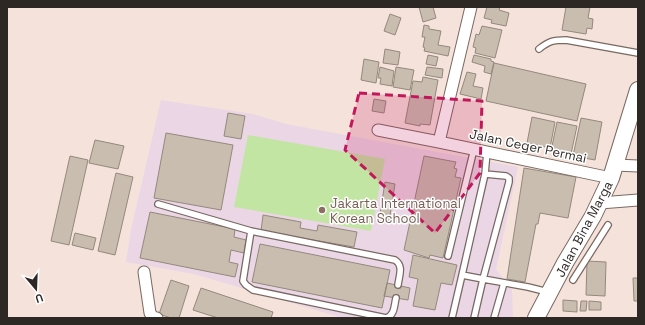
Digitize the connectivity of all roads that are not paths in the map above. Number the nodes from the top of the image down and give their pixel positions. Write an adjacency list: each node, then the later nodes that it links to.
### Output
1 (471, 7): 6 (street)
2 (539, 49): 3 (lane)
3 (638, 53)
4 (638, 90): 10 (street, Jalan Bina Marga)
5 (378, 130): 6 (street, Jalan Ceger Permai)
6 (440, 142): 7 (street, Jalan Ceger Permai)
7 (474, 149): 8 (street, Jalan Ceger Permai); 17 (lane)
8 (487, 152): 10 (street, Jalan Ceger Permai); 11 (lane)
9 (638, 166): 10 (street, Jalan Ceger Permai)
10 (613, 172): 13 (street, Jalan Bina Marga)
11 (484, 174): 19 (lane); 20 (lane)
12 (638, 200): 13 (street)
13 (600, 203): 24 (street, Jalan Bina Marga)
14 (158, 204): 16 (lane)
15 (608, 225): 21 (lane)
16 (251, 231): 23 (lane); 25 (lane)
17 (448, 256)
18 (144, 272): 26 (street)
19 (462, 275): 20 (lane); 27 (lane)
20 (483, 279): 22 (lane); 28 (lane)
21 (574, 280)
22 (504, 283): 24 (lane); 29 (lane)
23 (398, 285)
24 (550, 293): 30 (street, Jalan Bina Marga)
25 (396, 298)
26 (157, 318)
27 (452, 318)
28 (474, 318)
29 (494, 318)
30 (536, 318)

